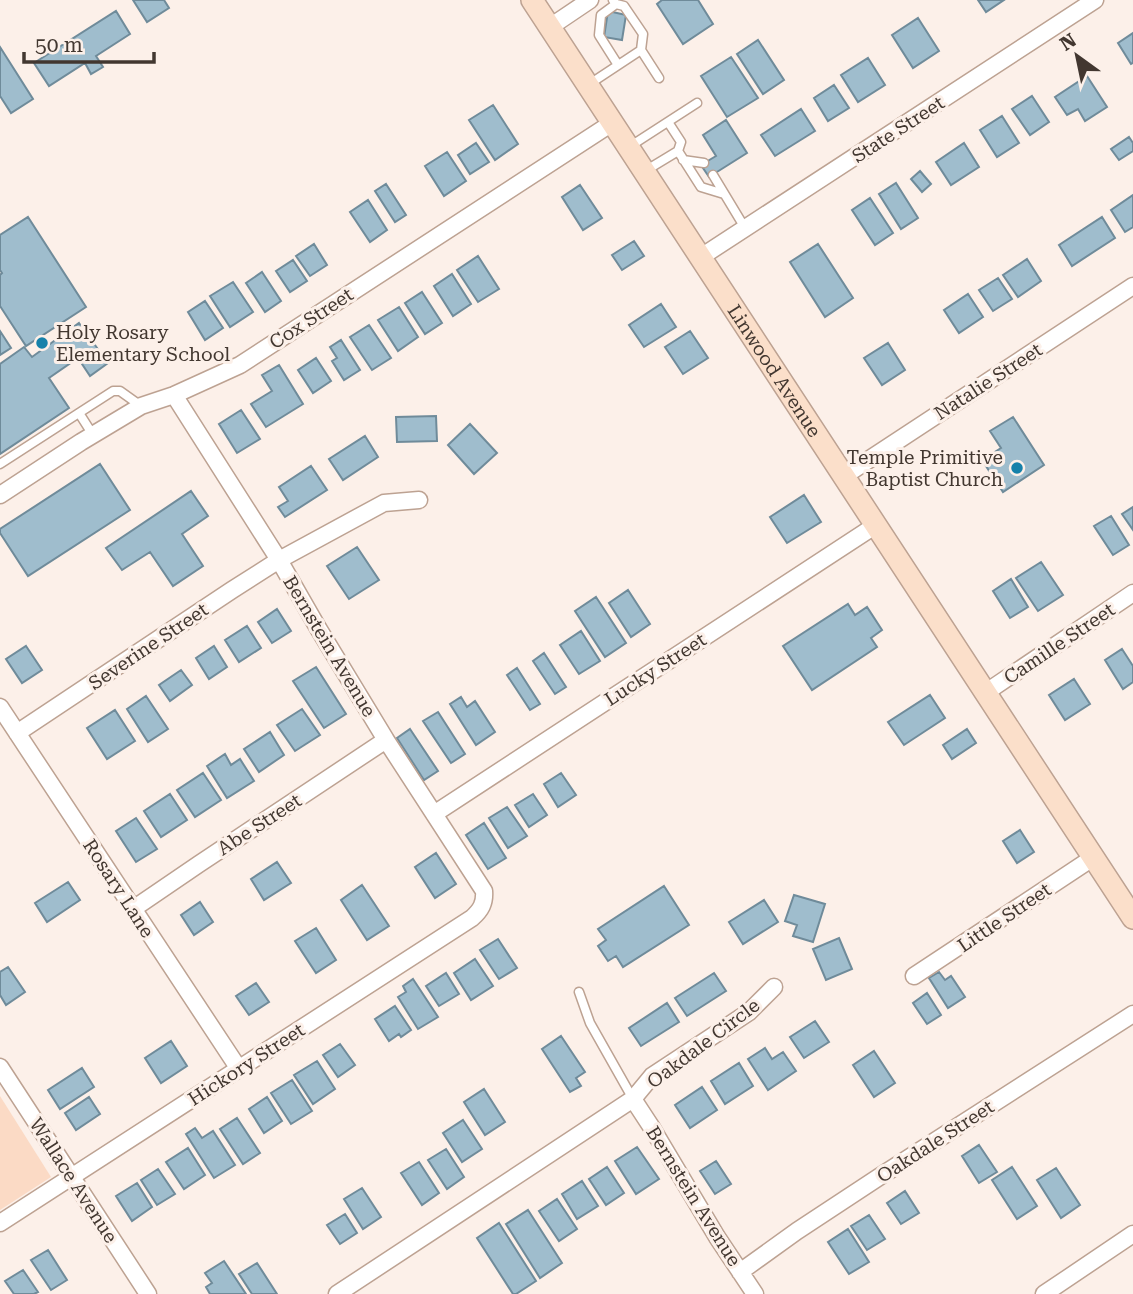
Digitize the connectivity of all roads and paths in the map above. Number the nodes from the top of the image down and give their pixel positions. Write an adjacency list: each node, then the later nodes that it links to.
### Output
1 (532, 0): 5 (main road, Linwood Avenue)
2 (590, 0): 5 (street)
3 (1095, 0): 20 (street, State Street)
4 (614, 2): 6 (lane); 7 (lane)
5 (550, 27): 9 (main road, Linwood Avenue)
6 (640, 50): 7 (lane); 8 (lane)
7 (618, 65): 9 (lane)
8 (660, 78)
9 (587, 85): 12 (main road, Linwood Avenue)
10 (698, 103): 11 (lane)
11 (668, 122): 13 (lane); 14 (lane)
12 (612, 123): 13 (main road, Linwood Avenue); 23 (street, Cox Street)
13 (629, 147): 17 (main road, Linwood Avenue)
14 (678, 151): 15 (lane); 17 (lane)
15 (683, 160): 16 (lane); 19 (lane)
16 (705, 163)
17 (645, 171): 21 (main road, Linwood Avenue)
18 (713, 175): 19 (lane)
19 (724, 194): 20 (lane)
20 (745, 228): 21 (street, State Street)
21 (701, 257): 28 (main road, Linwood Avenue)
22 (1133, 286): 28 (street, Natalie Street)
23 (174, 395): 24 (street, Cox Street); 32 (street, Bernstein Avenue)
24 (141, 405): 25 (lane); 26 (street, Cox Street)
25 (79, 413): 26 (lane); 27 (lane)
26 (93, 435): 29 (street, Cox Street)
27 (0, 464)
28 (844, 476): 31 (main road, Linwood Avenue)
29 (0, 493)
30 (419, 500): 32 (street, Severine Street)
31 (876, 525): 34 (main road, Linwood Avenue); 38 (street, Lucky Street)
32 (279, 560): 36 (street, Severine Street); 37 (street, Bernstein Avenue)
33 (1133, 593): 34 (street, Camille Street)
34 (985, 693): 39 (main road, Linwood Avenue)
35 (0, 707): 36 (street, Rosary Lane)
36 (17, 733): 41 (street, Rosary Lane)
37 (386, 740): 38 (street, Bernstein Avenue); 41 (street, Abe Street)
38 (434, 814): 40 (street, Bernstein Avenue)
39 (1094, 857): 42 (main road, Linwood Avenue); 43 (street, Little Street)
40 (484, 898): 48 (street, Hickory Street)
41 (132, 909): 48 (street, Rosary Lane)
42 (1131, 910)
43 (914, 976)
44 (774, 987): 49 (street, Oakdale Circle)
45 (579, 992): 49 (lane)
46 (1133, 1014): 53 (street, Oakdale Street)
47 (0, 1067): 50 (street, Wallace Avenue)
48 (239, 1069): 50 (street, Hickory Street)
49 (633, 1099): 53 (street, Bernstein Avenue); 55 (street)
50 (72, 1176): 51 (street, Hickory Street); 54 (street, Wallace Avenue)
51 (0, 1223)
52 (1133, 1234): 57 (street)
53 (740, 1272): 56 (street, Bernstein Avenue)
54 (148, 1294)
55 (337, 1294)
56 (755, 1294)
57 (1044, 1294)

